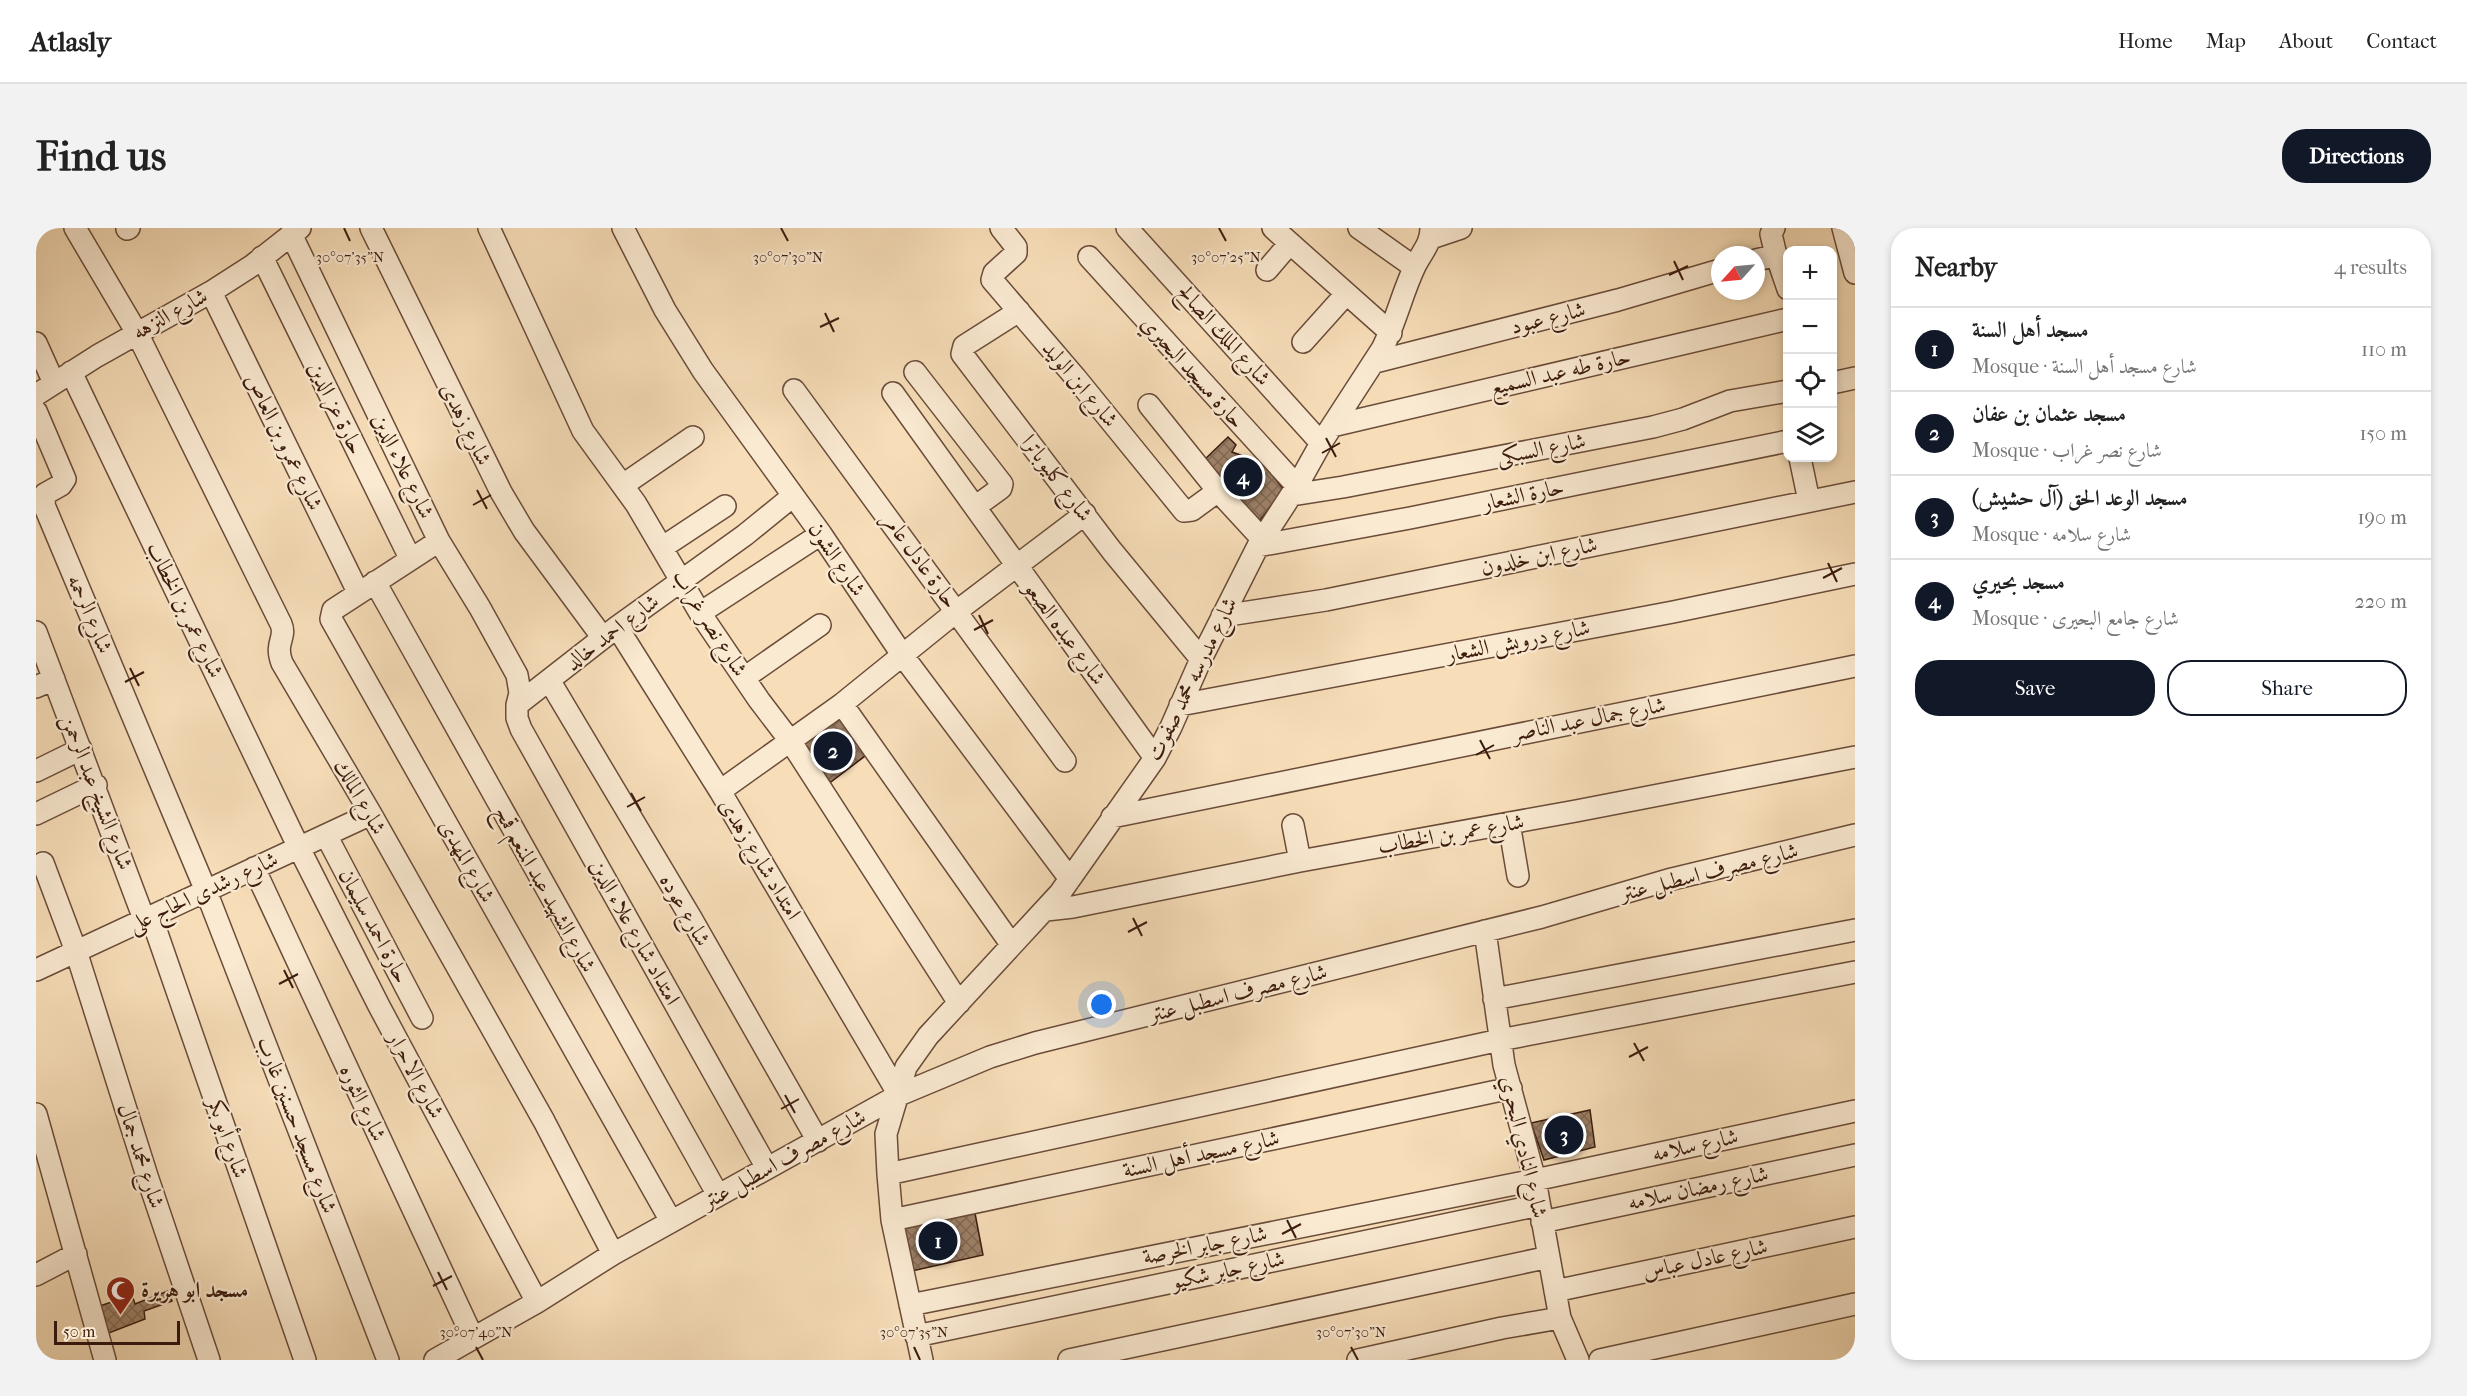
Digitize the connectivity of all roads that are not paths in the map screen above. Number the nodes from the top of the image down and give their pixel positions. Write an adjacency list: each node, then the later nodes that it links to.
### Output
1 (75, 228): 27 (street, شارع المالك)
2 (371, 228): 69 (street, شارع زهدى)
3 (489, 228): 46 (street, شارع نصر غراب)
4 (623, 228): 50 (street, شارع الشون)
5 (1000, 228): 25 (street, شارع ابن الوليد)
6 (1127, 228): 42 (street, شارع الملك الصالح)
7 (1273, 228): 14 (street)
8 (1359, 228): 18 (street)
9 (1461, 228): 13 (street)
10 (1774, 228): 15 (street)
11 (1843, 228): 21 (street)
12 (296, 231): 16 (street, شارع النزهه); 56 (street, شارع علاء الدين)
13 (1431, 233): 18 (street, شارع مدرسه محمد صفوت)
14 (1290, 243): 19 (street); 24 (street)
15 (1765, 256): 22 (street)
16 (262, 257): 23 (street, شارع النزهه); 59 (street, حارة عز الدين)
17 (1089, 258): 48 (street, حارة مسجد البحيري)
18 (1414, 267): 28 (street, شارع مدرسه محمد صفوت)
19 (1267, 270)
20 (1711, 273): 31 (street, شارع عبود)
21 (1855, 273)
22 (1783, 282)
23 (211, 292): 27 (street, شارع النزهه); 63 (street, شارع عمرو بن العاص)
24 (1346, 294): 28 (street); 29 (street)
25 (1019, 311): 47 (street, شارع ابن الوليد); 54 (street, شارع كليوباترا)
26 (1783, 320): 42 (street, حارة طه عبد السميع)
27 (136, 333): 33 (street, شارع النزهه); 88 (street, شارع المالك)
28 (1390, 333): 31 (street, شارع مدرسه محمد صفوت)
29 (1303, 342)
30 (36, 343): 33 (street, شارع عمر بن الخطاب)
31 (1375, 362): 42 (street, شارع مدرسه محمد صفوت)
32 (915, 372): 53 (street)
33 (62, 378): 39 (street, شارع النزهه); 94 (street, شارع عمر بن الخطاب)
34 (1855, 378): 35 (street)
35 (1837, 381)
36 (794, 390): 64 (street, حارة عادل عامر)
37 (1783, 392): 48 (street, شارع السبكى)
38 (893, 393): 53 (street, شارع عبده الصعو)
39 (36, 395)
40 (1149, 405): 47 (street)
41 (36, 411): 100 (street, شارع الرحمه)
42 (1326, 434): 48 (street, شارع مدرسه محمد صفوت)
43 (693, 437): 46 (street)
44 (1783, 442): 57 (street, حارة الشعار)
45 (1801, 462): 51 (street)
46 (623, 485): 58 (street, شارع نصر غراب)
47 (1218, 491): 57 (street)
48 (1294, 491): 57 (street, شارع مدرسه محمد صفوت)
49 (1855, 492): 51 (street, شارع ابن خلدون)
50 (793, 496): 55 (street, شارع الشون); 62 (street, شارع احمد خالد)
51 (1809, 501): 66 (street, شارع ابن خلدون)
52 (725, 506): 58 (street)
53 (975, 507): 60 (street, شارع عبده الصعو)
54 (1085, 514): 60 (street); 71 (street, شارع كليوباترا)
55 (821, 534): 65 (street); 70 (street, شارع الشون)
56 (439, 541): 59 (street, شارع المهدى); 76 (street, شارع علاء الدين)
57 (1261, 543): 66 (street, شارع مدرسه محمد صفوت)
58 (663, 547): 62 (street, شارع نصر غراب)
59 (410, 558): 63 (street, شارع المهدى)
60 (1017, 566): 64 (street); 82 (street, شارع عبده الصعو)
61 (1855, 574): 78 (street, شارع درويش الشعار)
62 (682, 579): 65 (street, شارع نصر غراب); 69 (street, شارع احمد خالد)
63 (366, 587): 123 (street, شارع الشهيد عبد المنعم قمح); 126 (street, شارع المهدى)
64 (957, 611): 70 (street); 83 (street, حارة عادل عامر)
65 (700, 613): 73 (street, شارع نصر غراب)
66 (1222, 616): 71 (street, شارع مدرسه محمد صفوت)
67 (820, 625): 73 (street)
68 (36, 632): 75 (street, شارع الشيخ عبد الرحمن)
69 (610, 632): 74 (street, شارع احمد خالد); 86 (street, امتداد شارع زهدى)
70 (903, 656): 77 (street); 99 (street, شارع الشون)
71 (1201, 659): 78 (street, شارع مدرسه محمد صفوت)
72 (1855, 666): 89 (street, شارع جمال عبد الناصر)
73 (744, 678): 79 (street, شارع نصر غراب)
74 (549, 680): 76 (street, شارع احمد خالد); 117 (street, شارع عوده)
75 (45, 683): 80 (street, شارع الشيخ عبد الرحمن)
76 (519, 699): 119 (street, امتداد شارع علاء الدين)
77 (842, 704): 79 (street); 105 (street)
78 (1180, 705): 82 (street, شارع مدرسه محمد صفوت)
79 (791, 742): 86 (street); 110 (street, شارع نصر غراب)
80 (81, 749): 84 (street); 85 (street, شارع الشيخ عبد الرحمن)
81 (1855, 757): 90 (street, شارع عمر بن الخطاب)
82 (1155, 758): 89 (street, شارع مدرسه محمد صفوت)
83 (1065, 761)
84 (36, 771)
85 (96, 785): 87 (street); 102 (street, شارع الشيخ عبد الرحمن)
86 (720, 791): 114 (street, امتداد شارع زهدى)
87 (36, 814)
88 (371, 814): 92 (street, شارع رشدى الحاج على); 129 (street, شارع المالك)
89 (1112, 817): 99 (street, شارع مدرسه محمد صفوت)
90 (1509, 824): 95 (street, شارع عمر بن الخطاب); 98 (street)
91 (1293, 825): 95 (street)
92 (326, 835): 94 (street, شارع رشدى الحاج على); 111 (street, حارة احمد سليمان)
93 (1855, 835): 104 (street, شارع مصرف اسطبل عنتر)
94 (299, 848): 97 (street, شارع رشدى الحاج على); 133 (street, شارع الاحرار)
95 (1300, 861): 101 (street, شارع عمر بن الخطاب)
96 (43, 863): 106 (street, شارع محمد جمال)
97 (254, 868): 100 (street, شارع رشدى الحاج على); 138 (street, شارع الثوره)
98 (1518, 876)
99 (1070, 879): 101 (street, شارع مدرسه محمد صفوت)
100 (206, 891): 102 (street, شارع رشدى الحاج على); 142 (street, شارع مسجد حسنين غارب)
101 (1046, 910): 105 (street, شارع مدرسه محمد صفوت)
102 (148, 918): 106 (street, شارع رشدى الحاج على); 141 (street, شارع أبو بكر)
103 (1855, 930): 109 (street)
104 (1485, 931): 109 (street, شارع النادي البحري); 114 (street, شارع مصرف اسطبل عنتر)
105 (1011, 944): 110 (street, شارع مدرسه محمد صفوت)
106 (76, 951): 107 (street, شارع رشدى الحاج على); 140 (street, شارع محمد جمال)
107 (36, 970)
108 (1855, 972): 112 (street)
109 (1494, 999): 112 (street, شارع النادي البحري)
110 (958, 1003): 114 (street, شارع مدرسه محمد صفوت)
111 (422, 1018)
112 (1500, 1040): 113 (street, شارع النادي البحري); 121 (street)
113 (1511, 1088): 122 (street, شارع النادي البحري); 125 (street, شارع مسجد أهل السنة)
114 (899, 1095): 117 (street, شارع مصرف اسطبل عنتر); 121 (street, شارع مدرسه محمد صفوت)
115 (1855, 1111): 122 (street, شارع سلامه)
116 (37, 1119): 120 (street)
117 (818, 1141): 119 (street, شارع مصرف اسطبل عنتر)
118 (1855, 1155): 124 (street, شارع رمضان سلامه)
119 (767, 1168): 123 (street, شارع مصرف اسطبل عنتر)
120 (43, 1169): 128 (street)
121 (888, 1174): 125 (street, شارع مدرسه محمد صفوت)
122 (1535, 1179): 124 (street, شارع النادي البحري); 135 (street, شارع جابر الخرصة)
123 (718, 1195): 126 (street, شارع مصرف اسطبل عنتر)
124 (1541, 1213): 130 (street, شارع النادي البحري); 137 (street, شارع جابر شكيو)
125 (892, 1220): 135 (street, شارع مدرسه محمد صفوت)
126 (671, 1221): 129 (street, شارع مصرف اسطبل عنتر)
127 (1855, 1227): 132 (street, شارع عادل عباس)
128 (76, 1254): 131 (street); 139 (street)
129 (613, 1254): 133 (street, شارع مصرف اسطبل عنتر)
130 (1549, 1257): 132 (street, شارع النادي البحري); 145 (street)
131 (36, 1275)
132 (1555, 1291): 136 (street, شارع النادي البحري)
133 (537, 1302): 138 (street, شارع مصرف اسطبل عنتر)
134 (1855, 1304): 148 (street)
135 (910, 1305): 137 (street, شارع مدرسه محمد صفوت)
136 (1560, 1318): 146 (street); 147 (street, شارع النادي البحري)
137 (916, 1336): 144 (street, شارع مدرسه محمد صفوت)
138 (473, 1338): 143 (street, شارع مصرف اسطبل عنتر)
139 (105, 1360)
140 (209, 1360)
141 (305, 1360)
142 (388, 1360)
143 (435, 1360)
144 (922, 1360)
145 (1070, 1360)
146 (1358, 1360)
147 (1578, 1360)
148 (1600, 1360)

